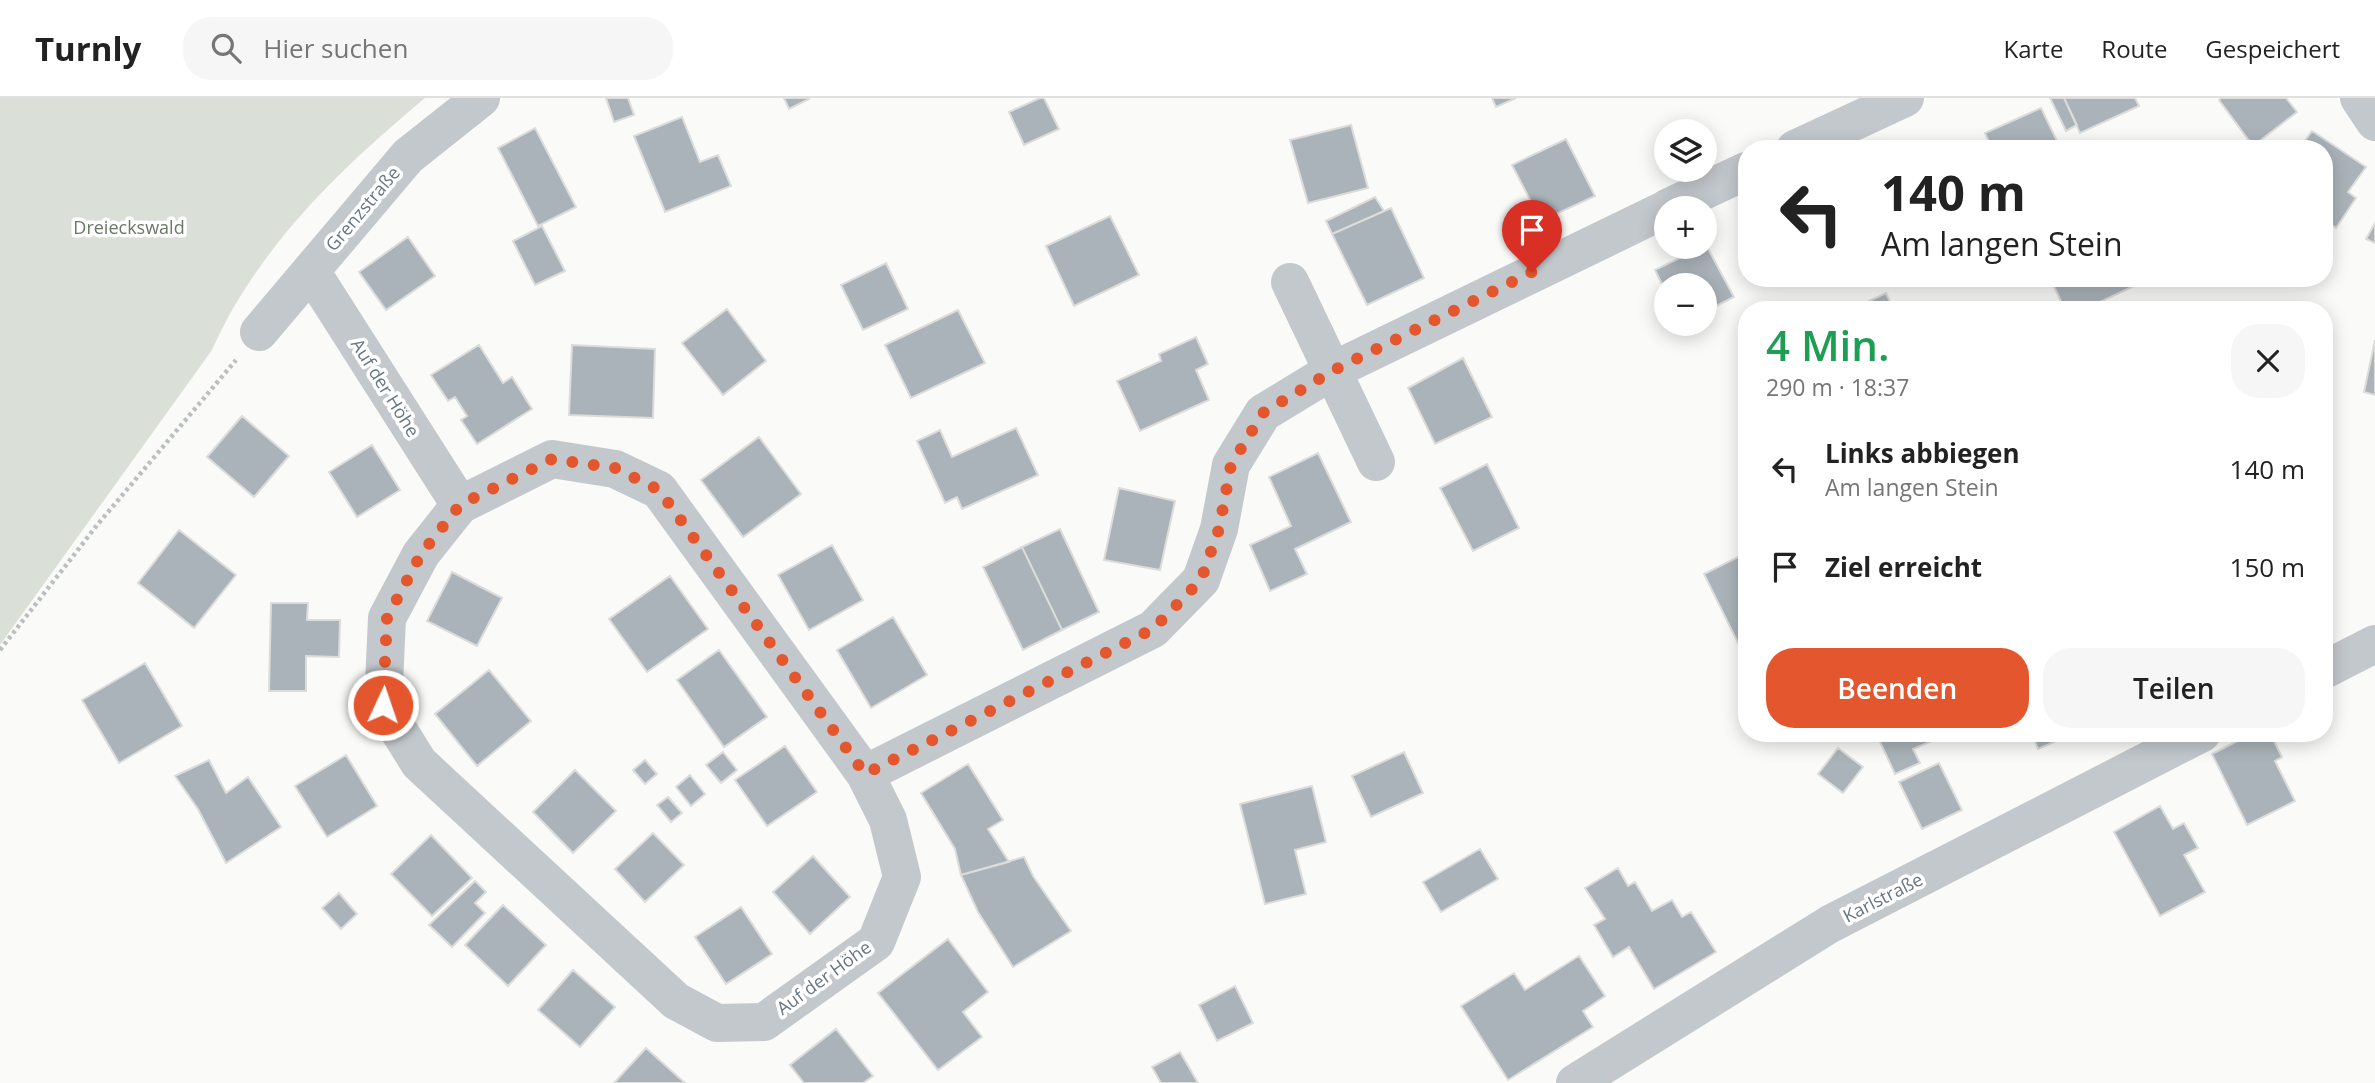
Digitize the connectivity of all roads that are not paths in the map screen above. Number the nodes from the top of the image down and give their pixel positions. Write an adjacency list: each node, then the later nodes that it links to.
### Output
1 (481, 98): 9 (street, Grenzstraße)
2 (1905, 98): 5 (street)
3 (2359, 98): 4 (street)
4 (2375, 122)
5 (1814, 140)
6 (1738, 175): 7 (street)
7 (1694, 196)
8 (1654, 215): 12 (street)
9 (311, 271): 11 (street, Grenzstraße); 14 (street, Auf der Höhe)
10 (1290, 282): 12 (street)
11 (259, 332)
12 (1332, 371): 13 (street); 18 (street)
13 (1376, 461)
14 (460, 505): 18 (street, Auf der Höhe); 18 (street, Auf der Höhe)
15 (2375, 644): 16 (street)
16 (2333, 665)
17 (2185, 742): 19 (street, Karlstraße)
18 (865, 774)
19 (1575, 1083)

